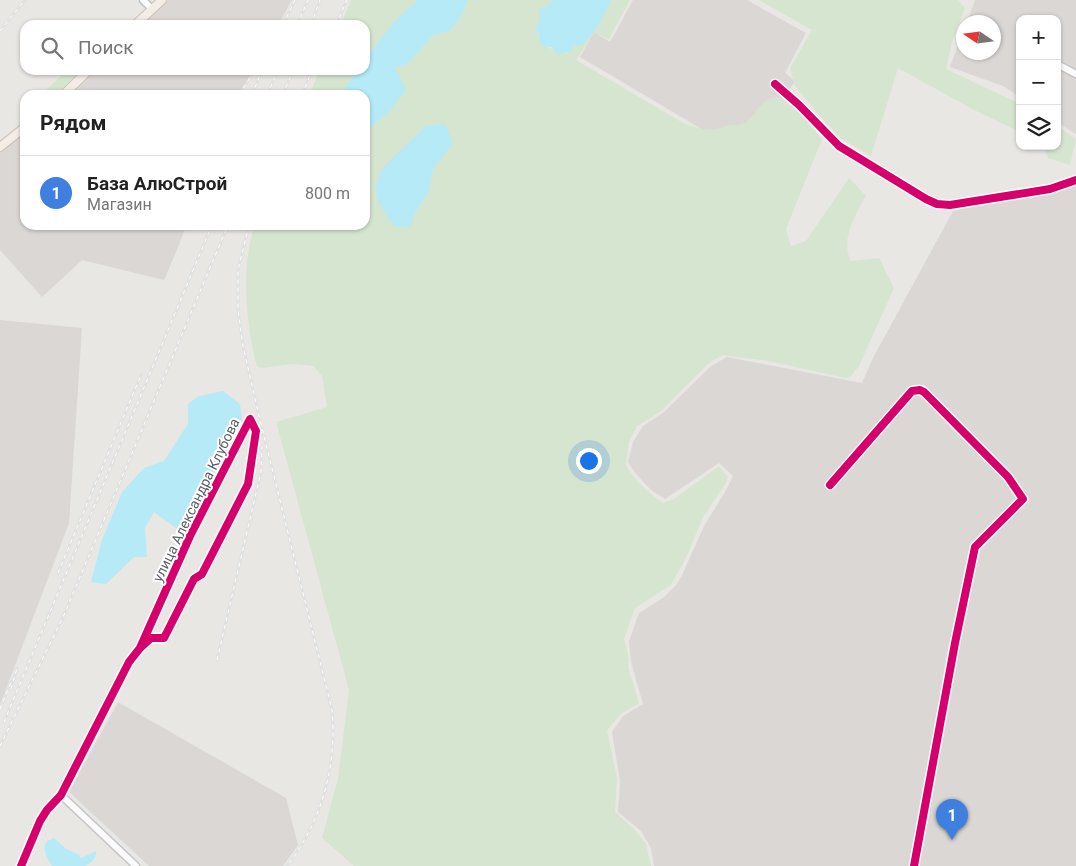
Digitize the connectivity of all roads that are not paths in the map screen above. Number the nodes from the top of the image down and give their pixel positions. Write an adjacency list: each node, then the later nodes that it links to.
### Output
1 (143, 0): 3 (street)
2 (162, 0): 3 (main road)
3 (152, 9): 4 (main road)
4 (140, 20)
5 (1061, 66): 6 (street)
6 (1076, 74)
7 (84, 75): 9 (main road)
8 (775, 84): 12 (street)
9 (68, 90)
10 (20, 131): 11 (main road)
11 (0, 147)
12 (1076, 180)
13 (830, 485): 18 (street)
14 (140, 648): 14 (street, улица Александра Клубова); 15 (street, улица Александра Клубова)
15 (61, 795): 16 (street, улица Александра Клубова); 17 (street)
16 (20, 866)
17 (136, 866)
18 (914, 866)

